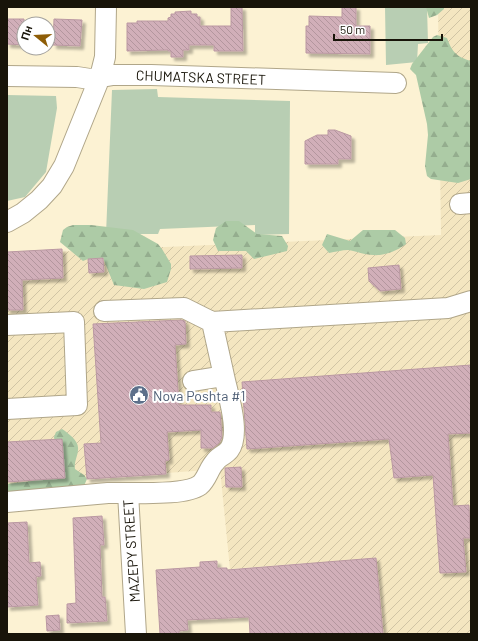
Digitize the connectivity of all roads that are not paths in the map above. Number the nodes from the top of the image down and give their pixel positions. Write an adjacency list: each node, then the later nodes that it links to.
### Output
1 (106, 7): 3 (street)
2 (7, 76): 3 (street, CHUMATSKA STREET)
3 (100, 77): 4 (street, CHUMATSKA STREET); 5 (street)
4 (396, 83)
5 (7, 222)
6 (471, 301): 8 (street)
7 (104, 311): 8 (street)
8 (212, 322): 10 (street)
9 (7, 325): 12 (street)
10 (224, 376): 11 (street); 13 (street)
11 (193, 381)
12 (7, 408)
13 (128, 493): 14 (street, MAZEPY STREET); 15 (street, MAZEPY STREET)
14 (7, 502)
15 (136, 634)

